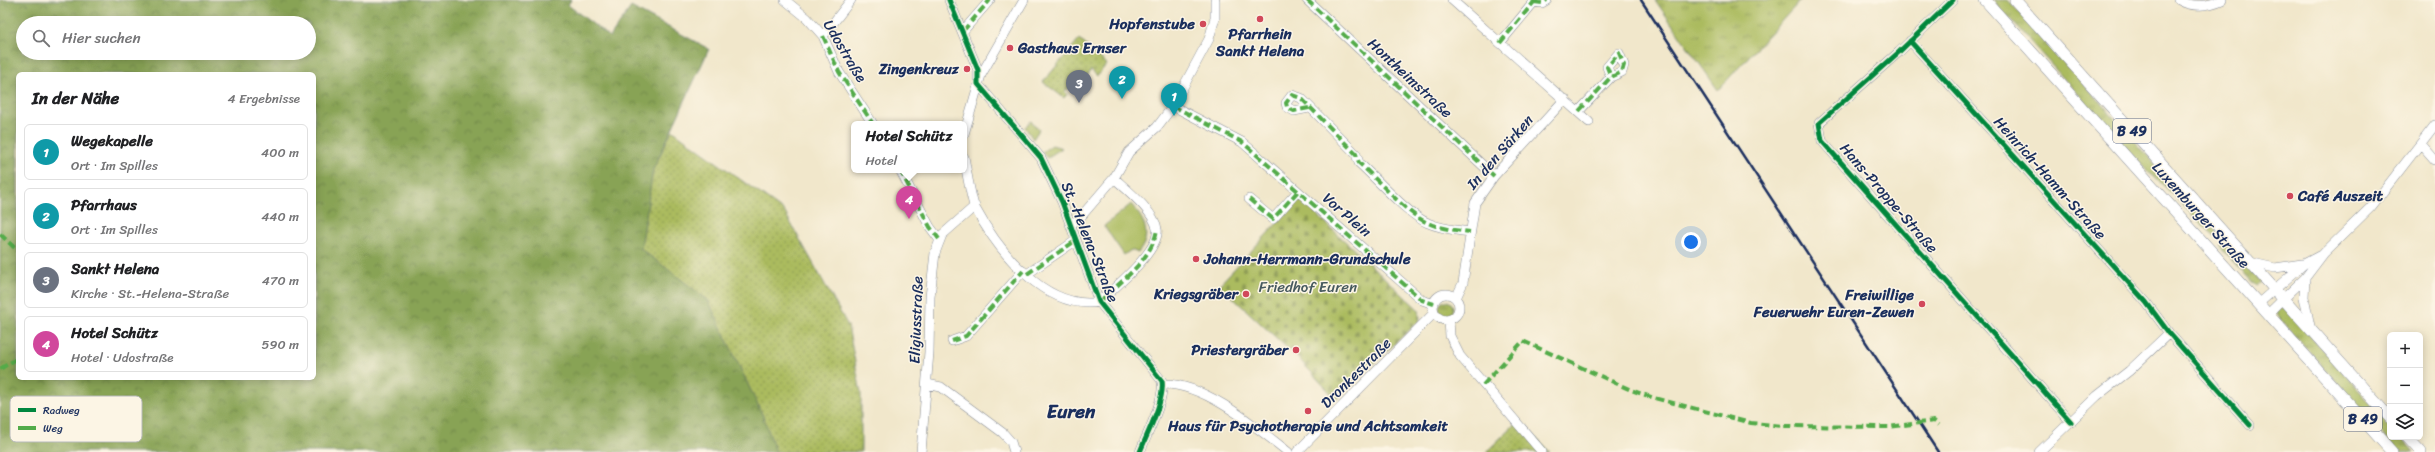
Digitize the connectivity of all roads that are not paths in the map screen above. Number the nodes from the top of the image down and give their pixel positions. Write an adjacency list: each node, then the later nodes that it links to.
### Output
1 (785, 0): 17 (street, Udostraße)
2 (851, 0): 17 (street)
3 (949, 0): 16 (street)
4 (990, 0): 16 (street)
5 (1024, 0): 21 (street)
6 (1215, 0): 23 (street)
7 (1307, 0): 34 (street, Hontheimstraße)
8 (1452, 0): 19 (street)
9 (1547, 0): 15 (street)
10 (1953, 0): 18 (street, Hans-Proppe-Straße)
11 (1985, 0): 41 (main road, Luxemburger Straße / B 49)
12 (2015, 0): 42 (main road, Luxemburger Straße / B 49)
13 (2179, 0): 14 (street)
14 (2222, 0)
15 (1533, 1): 19 (street)
16 (964, 31): 21 (street)
17 (823, 36): 26 (street, Udostraße)
18 (1910, 41): 60 (street, Heinrich-Hamm-Straße); 65 (street, Hans-Proppe-Straße)
19 (1500, 44): 22 (street)
20 (1611, 77): 25 (street)
21 (978, 84): 28 (street); 39 (street, St.-Helena-Straße)
22 (1564, 99): 25 (street); 34 (street, In den Särken)
23 (1172, 106): 35 (street); 36 (street, Vor Plein)
24 (1309, 108): 40 (street)
25 (1579, 111): 27 (street)
26 (871, 121)
27 (1590, 122)
28 (967, 123)
29 (2435, 125): 30 (street)
30 (2421, 144): 31 (street); 45 (street)
31 (2435, 160)
32 (967, 170): 38 (street)
33 (902, 173): 43 (street)
34 (1494, 176): 40 (street, In den Särken)
35 (1114, 178): 39 (street); 53 (street)
36 (1298, 191): 37 (street); 55 (street, Vor Plein)
37 (1249, 199)
38 (975, 206): 43 (street); 48 (street)
39 (1070, 224): 44 (street, St.-Helena-Straße)
40 (1470, 232): 51 (street, In den Särken)
41 (2198, 234): 42 (main road); 54 (main road, Luxemburger Straße / B 49)
42 (2224, 234): 46 (main road, Luxemburger Straße / B 49)
43 (939, 239): 63 (street, Eligiusstraße)
44 (1075, 241): 48 (street); 53 (street, St.-Helena-Straße)
45 (2324, 253): 47 (street); 49 (street)
46 (2249, 262): 47 (street); 50 (main road, Luxemburger Straße / B 49)
47 (2304, 264): 50 (street)
48 (1025, 272): 53 (street); 61 (street)
49 (2305, 278): 52 (street); 59 (street)
50 (2274, 290): 52 (main road, Luxemburger Straße / B 49); 54 (street)
51 (1456, 298): 55 (street); 58 (street)
52 (2284, 300): 57 (street); 59 (main road, Luxemburger Straße / B 49)
53 (1099, 302): 62 (street, St.-Helena-Straße)
54 (2259, 303): 57 (main road, Luxemburger Straße / B 49)
55 (1434, 304): 56 (street)
56 (1434, 313): 58 (street); 73 (street, Dronkestraße)
57 (2269, 313): 68 (main road, Luxemburger Straße / B 49)
58 (1449, 320): 74 (street)
59 (2312, 332): 64 (main road, Luxemburger Straße / B 49)
60 (2170, 333): 65 (street); 66 (street, Heinrich-Hamm-Straße)
61 (952, 341)
62 (1161, 380): 71 (street); 72 (street)
63 (927, 384): 69 (street, Eligiusstraße); 70 (street)
64 (2387, 415)
65 (2071, 422): 75 (street)
66 (2250, 425)
67 (2410, 440): 77 (main road)
68 (2385, 447): 76 (main road, Luxemburger Straße / B 49)
69 (921, 452)
70 (1014, 452)
71 (1140, 452)
72 (1288, 452)
73 (1297, 452)
74 (1542, 452)
75 (2039, 452)
76 (2392, 452)
77 (2421, 452)

